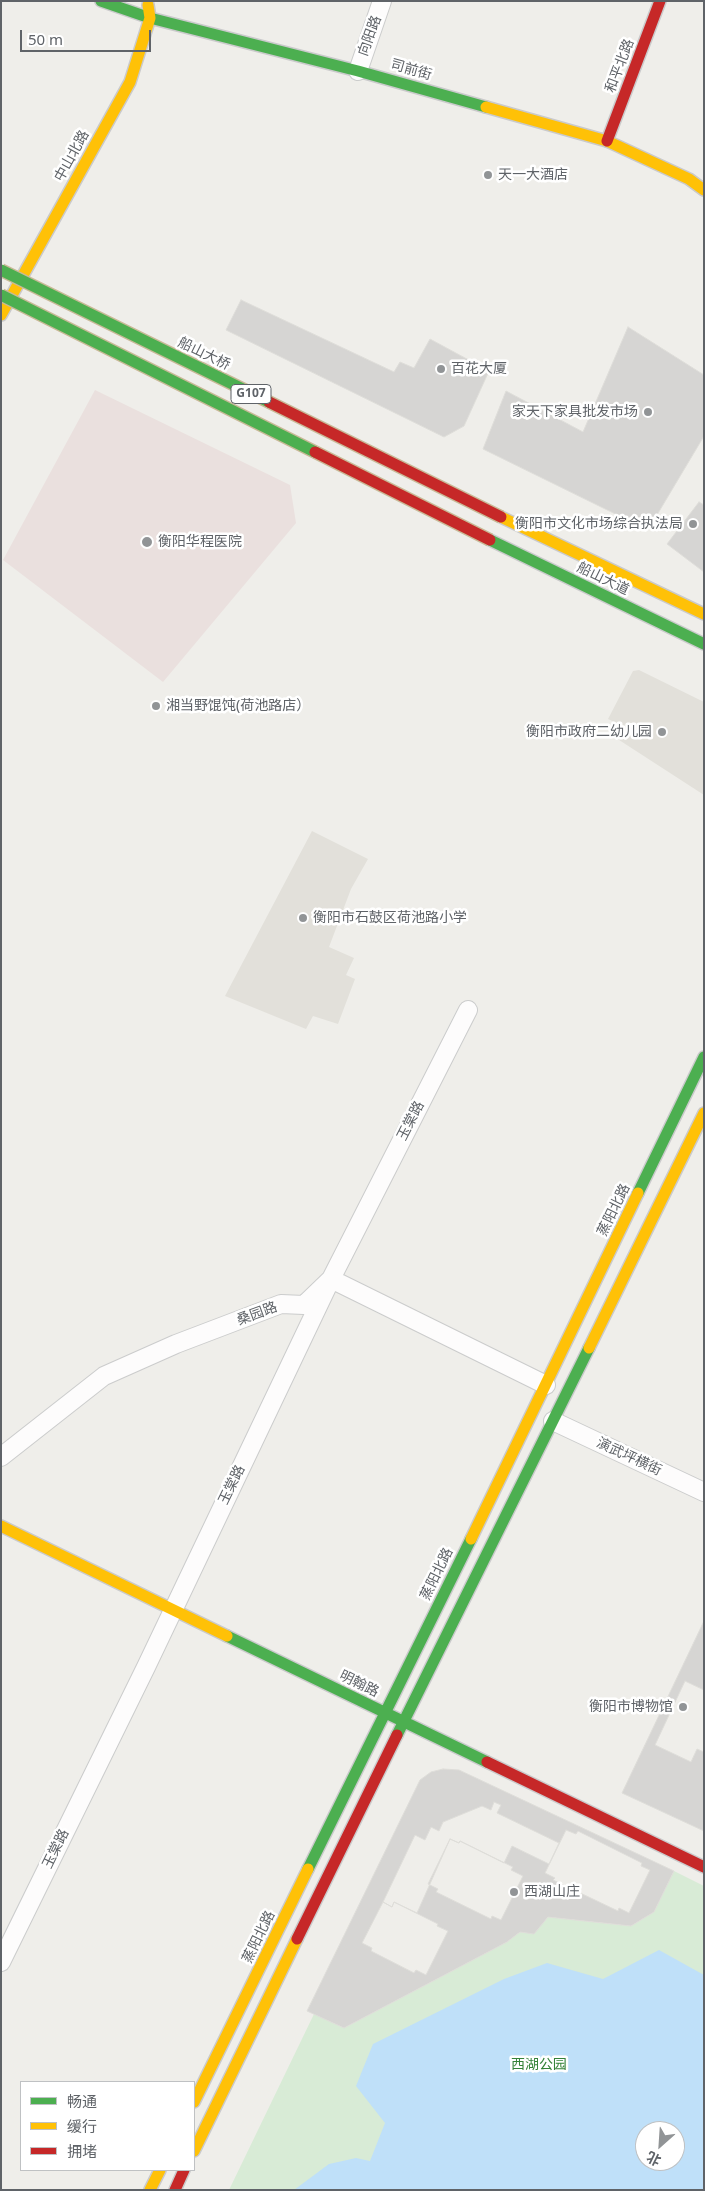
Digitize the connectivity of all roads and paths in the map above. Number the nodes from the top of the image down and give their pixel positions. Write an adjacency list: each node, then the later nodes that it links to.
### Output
1 (101, 1): 6 (main road, 司前街)
2 (136, 1): 5 (main road, 司前街)
3 (382, 1): 7 (street, 向阳路)
4 (660, 1): 9 (main road, 和平北路)
5 (149, 3): 6 (main road, 中山北路); 7 (main road, 司前街)
6 (145, 16): 7 (main road, 司前街); 8 (main road, 中山北路); 16 (main road, 中山北路)
7 (359, 65): 9 (main road, 司前街)
8 (120, 74)
9 (609, 136): 10 (main road, 司前街); 11 (main road, 司前街)
10 (699, 172)
11 (704, 190)
12 (15, 264): 14 (main road)
13 (1, 270): 17 (main road, 船山大桥 / G107, bridge)
14 (1, 288)
15 (1, 295): 19 (main road, 船山大道 / G107, bridge)
16 (1, 315)
17 (501, 517): 18 (main road, 船山大道 / G107)
18 (704, 614)
19 (704, 644)
20 (468, 1010): 23 (street, 玉棠路)
21 (704, 1057): 24 (main road, 蒸阳北路)
22 (704, 1113): 25 (main road)
23 (331, 1279): 24 (street); 26 (street, 桑园路); 30 (street, 玉棠路)
24 (546, 1386): 31 (main road, 蒸阳北路)
25 (554, 1421): 27 (street, 演武坪横街); 32 (main road)
26 (1, 1457)
27 (704, 1492)
28 (1, 1517): 30 (main road, 明翰路)
29 (1, 1526): 30 (main road, 明翰路)
30 (175, 1605): 31 (main road, 明翰路); 35 (street, 玉棠路)
31 (387, 1709): 32 (main road, 明翰路); 36 (main road, 蒸阳北路)
32 (405, 1718): 33 (main road, 明翰路); 34 (main road, 明翰路); 37 (main road)
33 (704, 1857)
34 (704, 1867)
35 (1, 1962)
36 (195, 2100)
37 (195, 2148)
38 (160, 2171): 40 (main road)
39 (184, 2171): 41 (main road)
40 (150, 2190)
41 (175, 2190)

